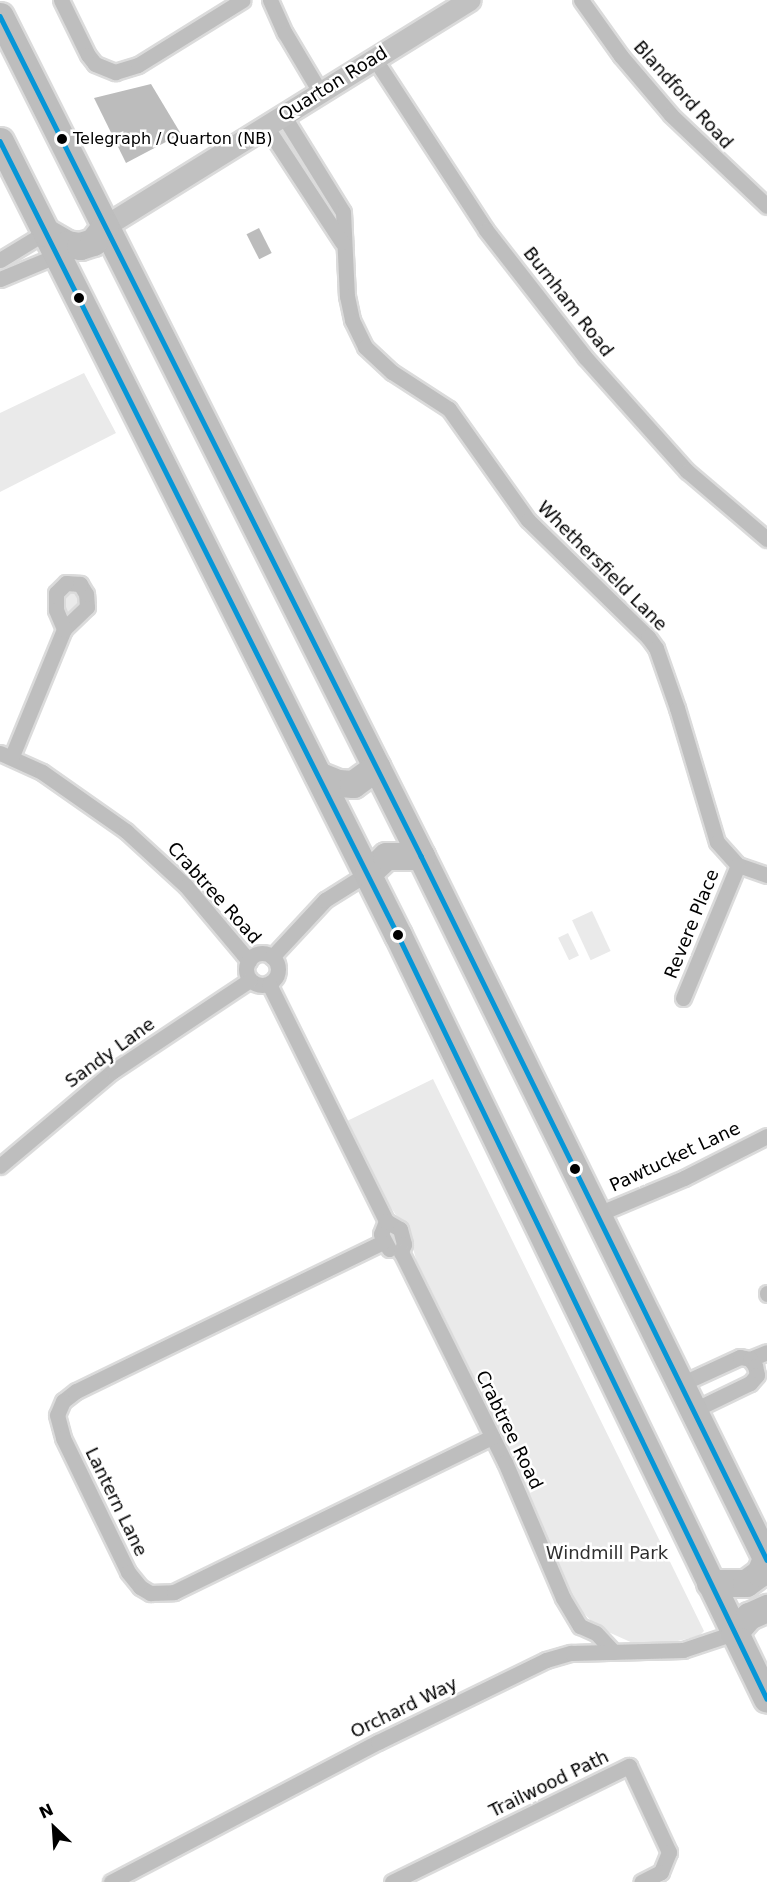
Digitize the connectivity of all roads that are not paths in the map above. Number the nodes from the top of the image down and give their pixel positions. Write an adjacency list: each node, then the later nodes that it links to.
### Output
1 (61, 0): 2 (street)
2 (243, 0)
3 (270, 0): 8 (street)
4 (470, 0): 7 (street, Quarton Road)
5 (581, 0): 11 (street, Blandford Road)
6 (0, 16): 12 (highway)
7 (374, 58): 8 (street, Quarton Road); 16 (street, Burnham Road)
8 (320, 92): 9 (street, Quarton Road)
9 (275, 120): 12 (street, Quarton Road); 22 (street, Whethersfield Lane)
10 (0, 141): 13 (highway)
11 (767, 206)
12 (105, 226): 13 (highway); 19 (highway)
13 (52, 244): 14 (street); 15 (street); 20 (highway)
14 (0, 260)
15 (0, 279)
16 (767, 539)
17 (64, 629): 18 (street)
18 (6, 754): 26 (street, Crabtree Road)
19 (376, 767): 20 (highway); 21 (highway)
20 (318, 775): 23 (highway)
21 (421, 856): 23 (highway); 32 (highway)
22 (738, 865): 24 (street); 29 (street, Revere Place)
23 (368, 873): 25 (street); 42 (highway)
24 (767, 875)
25 (272, 957): 26 (street); 28 (street)
26 (249, 961): 27 (street)
27 (250, 980): 28 (street); 31 (street, Sandy Lane)
28 (269, 984): 33 (street, Crabtree Road)
29 (683, 998)
30 (767, 1136): 32 (street, Pawtucket Lane)
31 (0, 1167)
32 (598, 1214): 38 (highway)
33 (386, 1221): 34 (street); 35 (street, Crabtree Road)
34 (383, 1242): 35 (street); 40 (street, Lantern Lane)
35 (400, 1252): 40 (street, Crabtree Road)
36 (767, 1352): 37 (street)
37 (758, 1365): 38 (street); 39 (street)
38 (681, 1384): 39 (highway)
39 (694, 1410): 41 (highway)
40 (492, 1437): 44 (street, Crabtree Road)
41 (766, 1559): 42 (highway)
42 (710, 1583): 45 (highway)
43 (767, 1608): 45 (highway)
44 (579, 1626): 46 (street, Crabtree Road); 47 (street)
45 (734, 1632): 46 (street, Orchard Way); 48 (highway)
46 (614, 1652): 47 (street, Orchard Way)
47 (571, 1653): 49 (street, Orchard Way)
48 (767, 1699)
49 (111, 1882)
50 (392, 1882): 51 (street, Trailwood Path)
51 (640, 1882)

